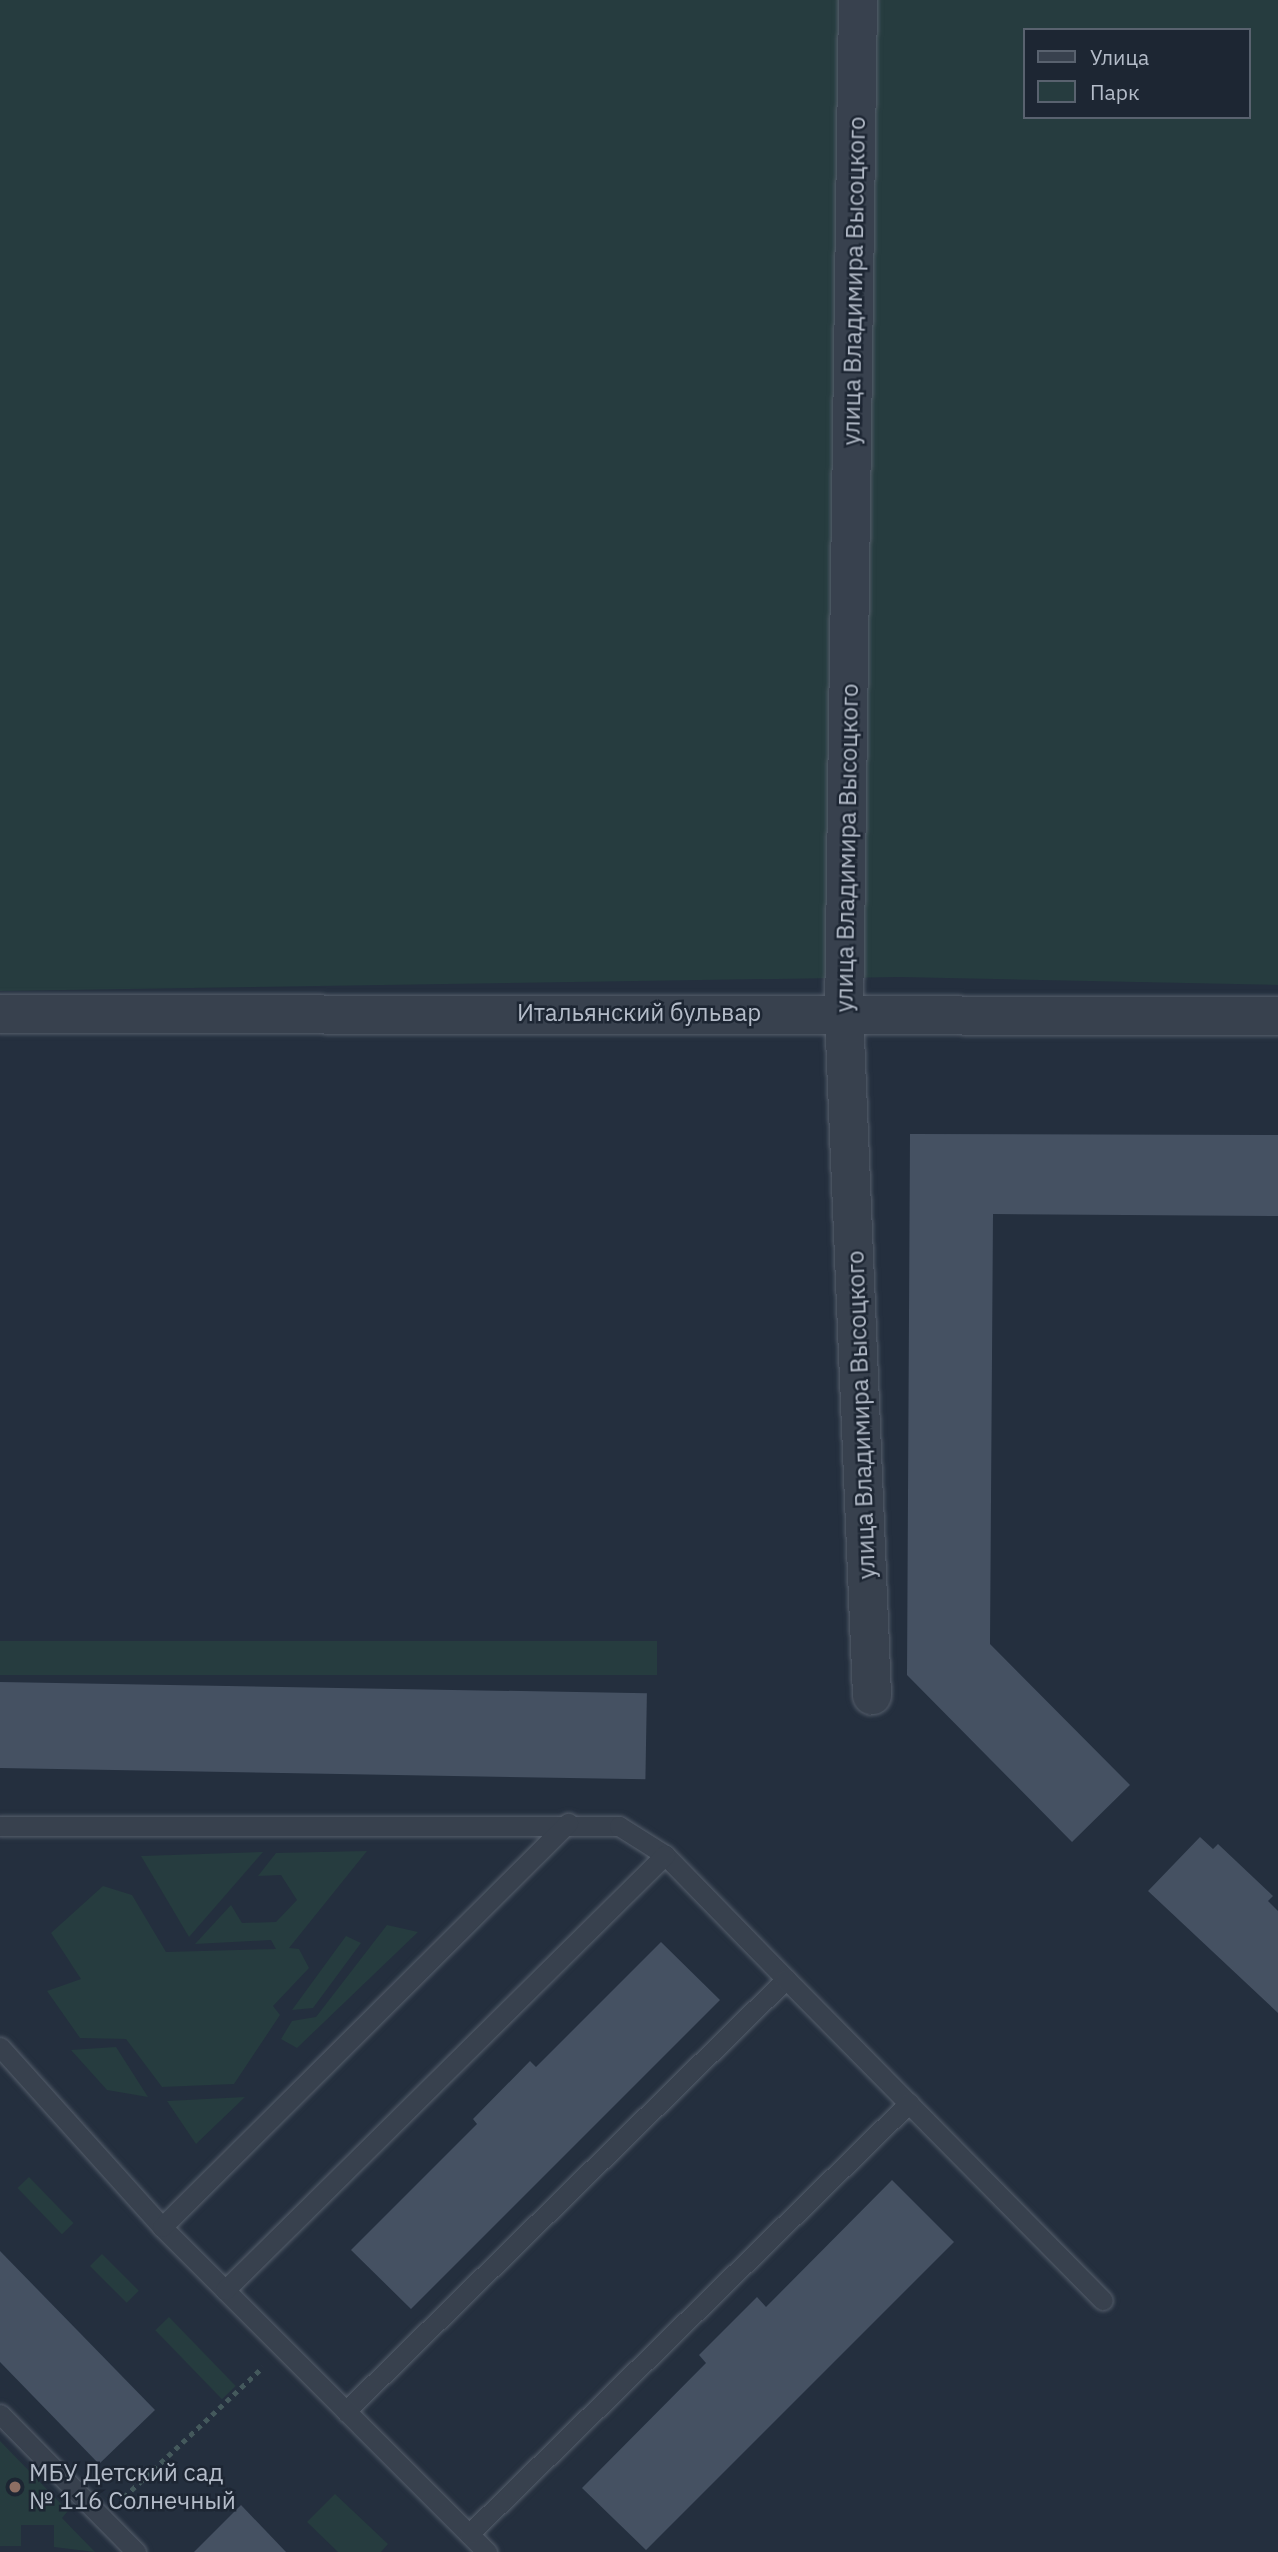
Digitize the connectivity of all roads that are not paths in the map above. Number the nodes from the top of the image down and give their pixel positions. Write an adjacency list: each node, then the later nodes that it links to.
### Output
1 (858, 0): 2 (street, улица Владимира Высоцкого)
2 (844, 1013): 3 (street, Итальянский бульвар); 4 (street, Итальянский бульвар); 5 (street, улица Владимира Высоцкого)
3 (0, 1014)
4 (1278, 1016)
5 (872, 1695)
6 (568, 1823): 7 (lane); 8 (lane); 12 (lane)
7 (0, 1826)
8 (665, 1855): 9 (lane); 13 (lane)
9 (786, 1979): 11 (lane); 15 (lane)
10 (0, 2047): 12 (lane)
11 (909, 2103): 14 (lane); 17 (lane)
12 (162, 2227): 13 (lane)
13 (225, 2290): 15 (lane)
14 (1103, 2300)
15 (346, 2411): 17 (lane)
16 (0, 2414): 18 (lane)
17 (470, 2534): 19 (lane)
18 (136, 2552)
19 (487, 2552)

